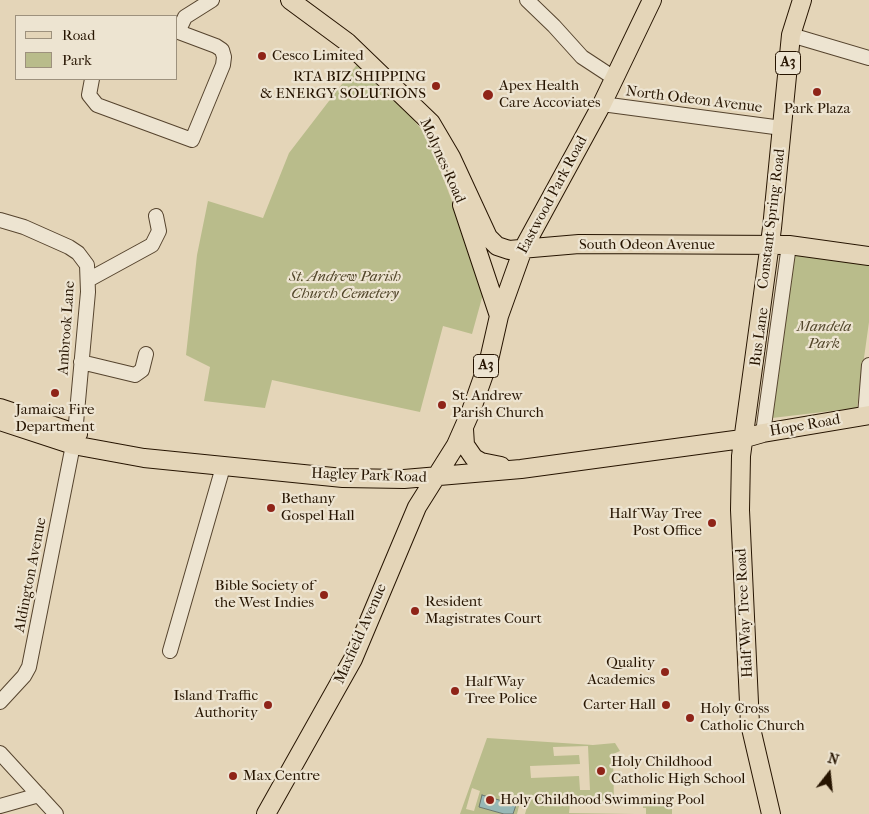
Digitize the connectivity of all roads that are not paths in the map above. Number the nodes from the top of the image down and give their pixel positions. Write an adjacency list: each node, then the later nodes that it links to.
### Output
1 (212, 0): 6 (street)
2 (290, 0): 13 (main road, Molynes Road)
3 (527, 0): 10 (street)
4 (652, 0): 10 (main road, Eastwood Park Road / A3)
5 (802, 0): 8 (main road, Constant Spring Road / A3)
6 (178, 30)
7 (178, 32): 11 (street)
8 (790, 35): 9 (street); 14 (main road, Constant Spring Road / A3)
9 (869, 58)
10 (614, 78): 12 (main road, Eastwood Park Road / A3)
11 (92, 80)
12 (602, 104): 14 (street, North Odeon Avenue); 19 (main road, Eastwood Park Road / A3)
13 (421, 113): 19 (main road, South Odeon Avenue); 22 (main road, Molynes Road)
14 (782, 128): 17 (main road, Constant Spring Road / A3)
15 (156, 216): 21 (street)
16 (0, 220): 21 (street, Ambrook Lane)
17 (770, 244): 18 (main road, South Odeon Avenue); 19 (main road, South Odeon Avenue); 32 (main road, Constant Spring Road / A3)
18 (789, 245): 20 (main road, South Odeon Avenue); 30 (street, Bus Lane)
19 (523, 249): 22 (main road, Eastwood Park Road / A3)
20 (869, 256)
21 (88, 280): 24 (street, Ambrook Lane)
22 (499, 316): 29 (main road, Eastwood Park Road / A3)
23 (146, 354): 24 (street)
24 (81, 362): 31 (street, Ambrook Lane)
25 (869, 365): 27 (street)
26 (0, 408): 31 (main road, Hagley Park Road)
27 (867, 415): 30 (main road, Hope Road)
28 (0, 421): 31 (main road, Hagley Park Road)
29 (464, 429): 34 (main road); 35 (main road, Eastwood Park Road / A3)
30 (764, 433): 32 (main road, Hope Road)
31 (74, 439): 33 (main road, Hagley Park Road); 35 (main road, Hagley Park Road); 37 (street, Aldington Avenue)
32 (742, 440): 34 (main road, Hagley Park Road); 43 (main road, Half Way Tree Road)
33 (223, 467): 35 (main road, Hagley Park Road); 36 (street)
34 (521, 469): 35 (main road, Hagley Park Road)
35 (439, 473): 42 (main road, Maxfield Avenue)
36 (170, 651)
37 (0, 702)
38 (0, 754): 39 (street)
39 (39, 795): 40 (street); 41 (street)
40 (0, 806)
41 (56, 814)
42 (266, 814)
43 (771, 814)

